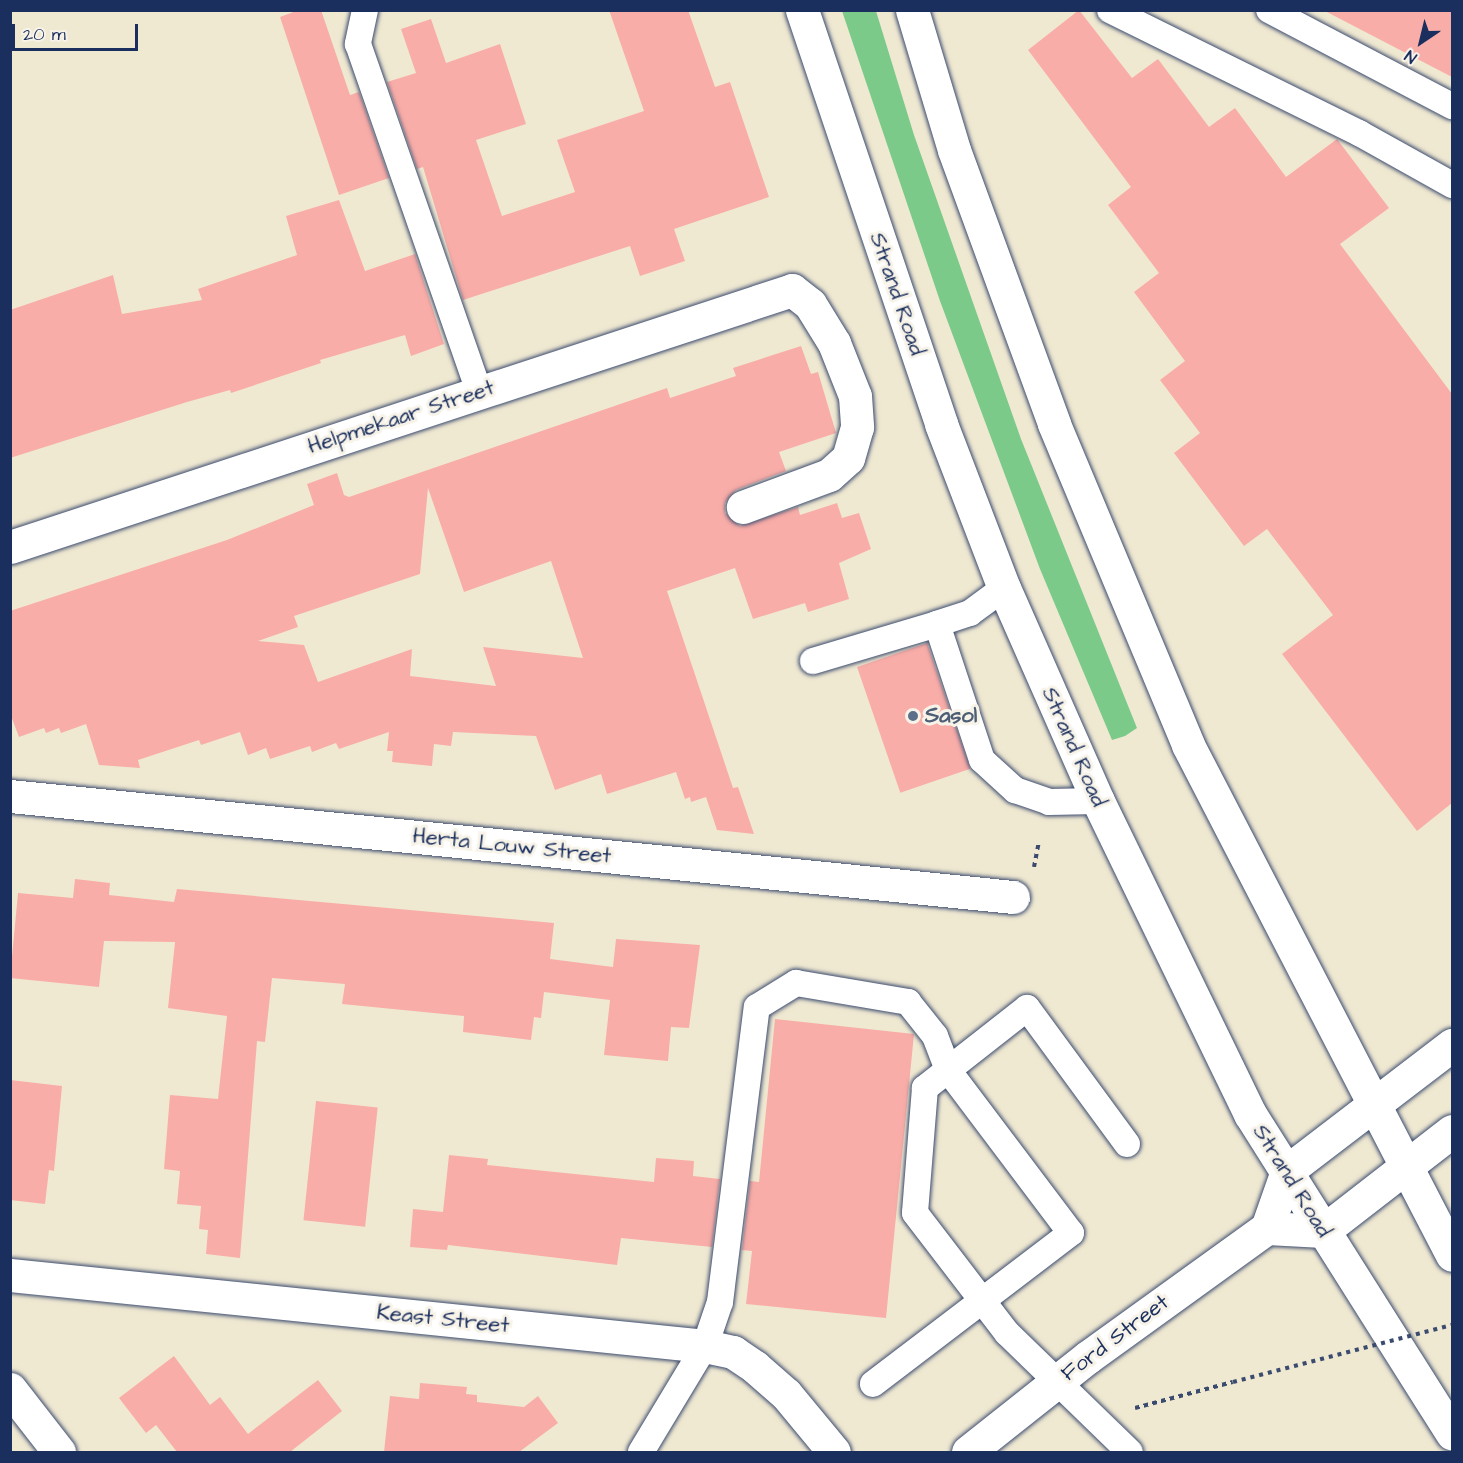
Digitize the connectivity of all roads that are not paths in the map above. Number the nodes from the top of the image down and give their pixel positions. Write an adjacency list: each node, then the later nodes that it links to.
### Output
1 (365, 10): 8 (lane)
2 (802, 10): 11 (street, Strand Road)
3 (912, 10): 19 (street)
4 (1110, 10): 7 (lane)
5 (1269, 10): 6 (lane)
6 (1452, 106)
7 (1452, 185)
8 (479, 391): 9 (street, Helpmekaar Street); 10 (street, Helpmekaar Street)
9 (743, 507)
10 (10, 548)
11 (1004, 588): 12 (lane); 15 (street, Strand Road)
12 (937, 624): 13 (lane); 15 (lane)
13 (813, 661)
14 (10, 796): 16 (street, Herta Louw Street)
15 (1098, 801): 23 (street, Strand Road)
16 (1013, 897)
17 (1452, 1045): 19 (street)
18 (948, 1070): 21 (lane); 28 (lane); 28 (lane); 29 (lane)
19 (1372, 1104): 22 (street); 23 (street)
20 (1452, 1131): 22 (street)
21 (1127, 1144)
22 (1404, 1167): 25 (street); 26 (street)
23 (1287, 1171): 24 (street); 25 (street, Strand Road)
24 (1267, 1228): 25 (street); 30 (street, Ford Street)
25 (1323, 1231): 33 (street, Strand Road)
26 (1452, 1255)
27 (10, 1275): 29 (street, Keast Street)
28 (980, 1300): 30 (lane); 31 (lane)
29 (705, 1346): 36 (lane); 37 (street, Keast Street)
30 (1057, 1383): 34 (lane); 38 (street, Ford Street)
31 (873, 1384)
32 (10, 1389): 35 (street)
33 (1452, 1433)
34 (1119, 1449)
35 (59, 1452)
36 (642, 1452)
37 (834, 1452)
38 (968, 1452)

